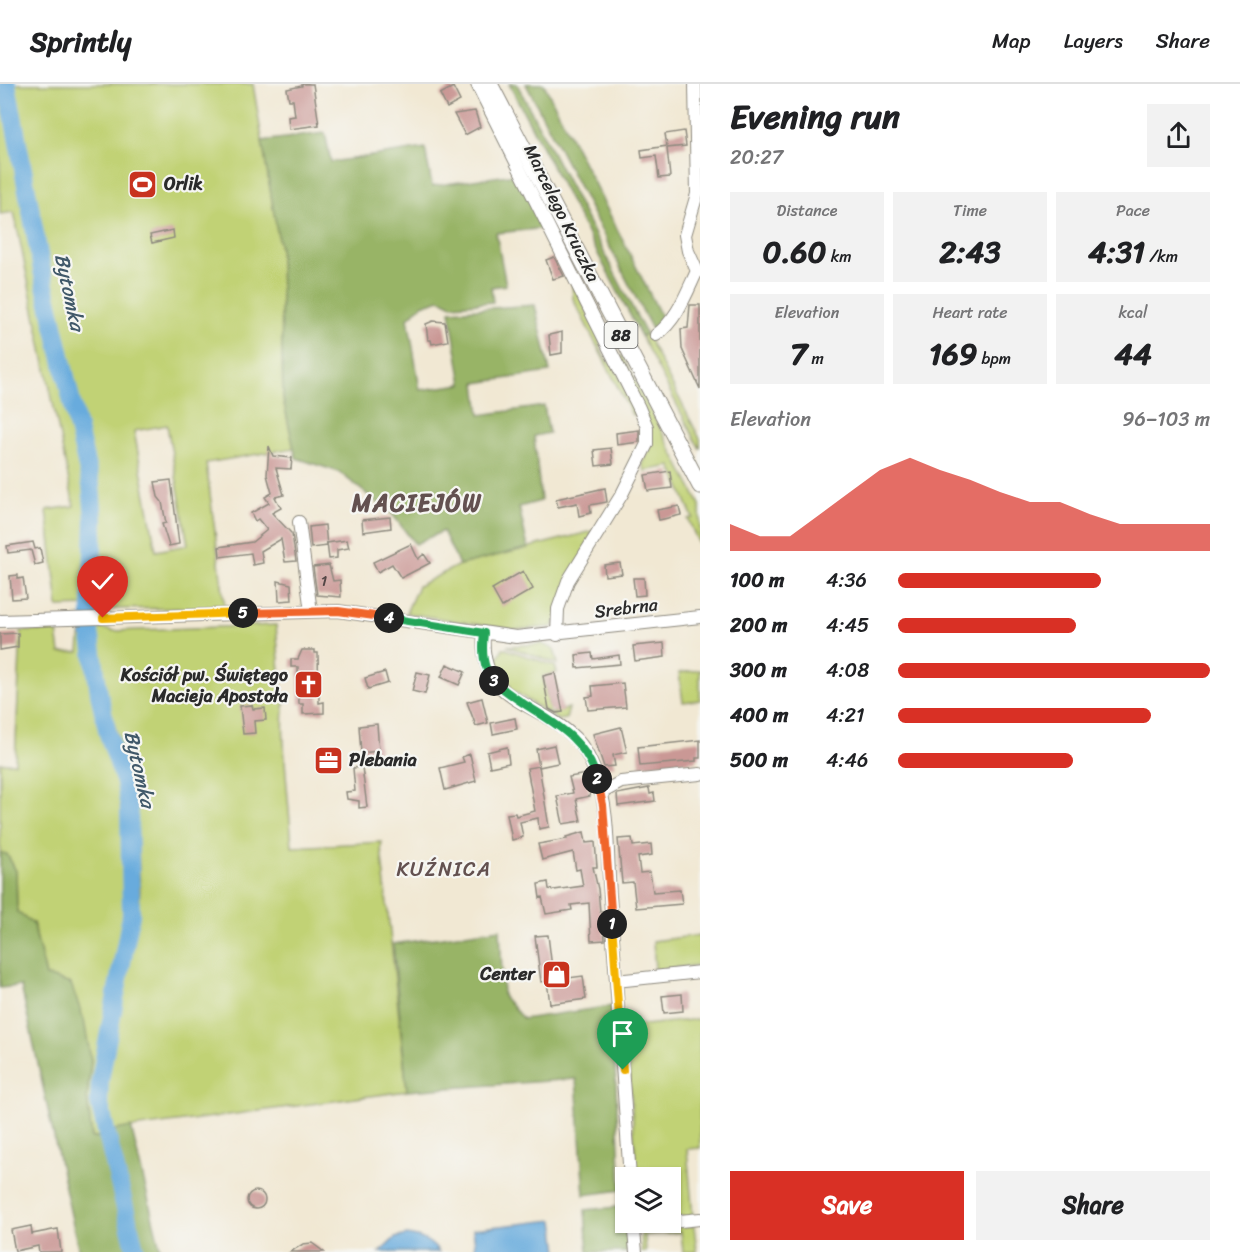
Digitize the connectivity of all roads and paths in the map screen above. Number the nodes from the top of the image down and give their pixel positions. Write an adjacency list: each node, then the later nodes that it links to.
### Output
1 (477, 84): 14 (street, Marcelego Kruczka)
2 (490, 84): 8 (main road, 88)
3 (501, 84): 7 (main road, 88)
4 (695, 84): 5 (street)
5 (698, 271): 6 (street)
6 (656, 335)
7 (700, 464)
8 (700, 486)
9 (299, 522): 10 (street)
10 (311, 612): 12 (street, Srebrna); 13 (street, Srebrna)
11 (700, 617): 14 (street, Srebrna)
12 (0, 621)
13 (484, 633): 14 (street, Srebrna); 15 (street)
14 (557, 634)
15 (596, 774): 17 (street); 18 (street)
16 (700, 774): 17 (street)
17 (621, 782): 18 (street)
18 (601, 793): 20 (street)
19 (700, 972): 20 (street)
20 (616, 981): 21 (street)
21 (629, 1167)
22 (700, 1219): 23 (street)
23 (681, 1221)
24 (635, 1233): 25 (street)
25 (636, 1252)

